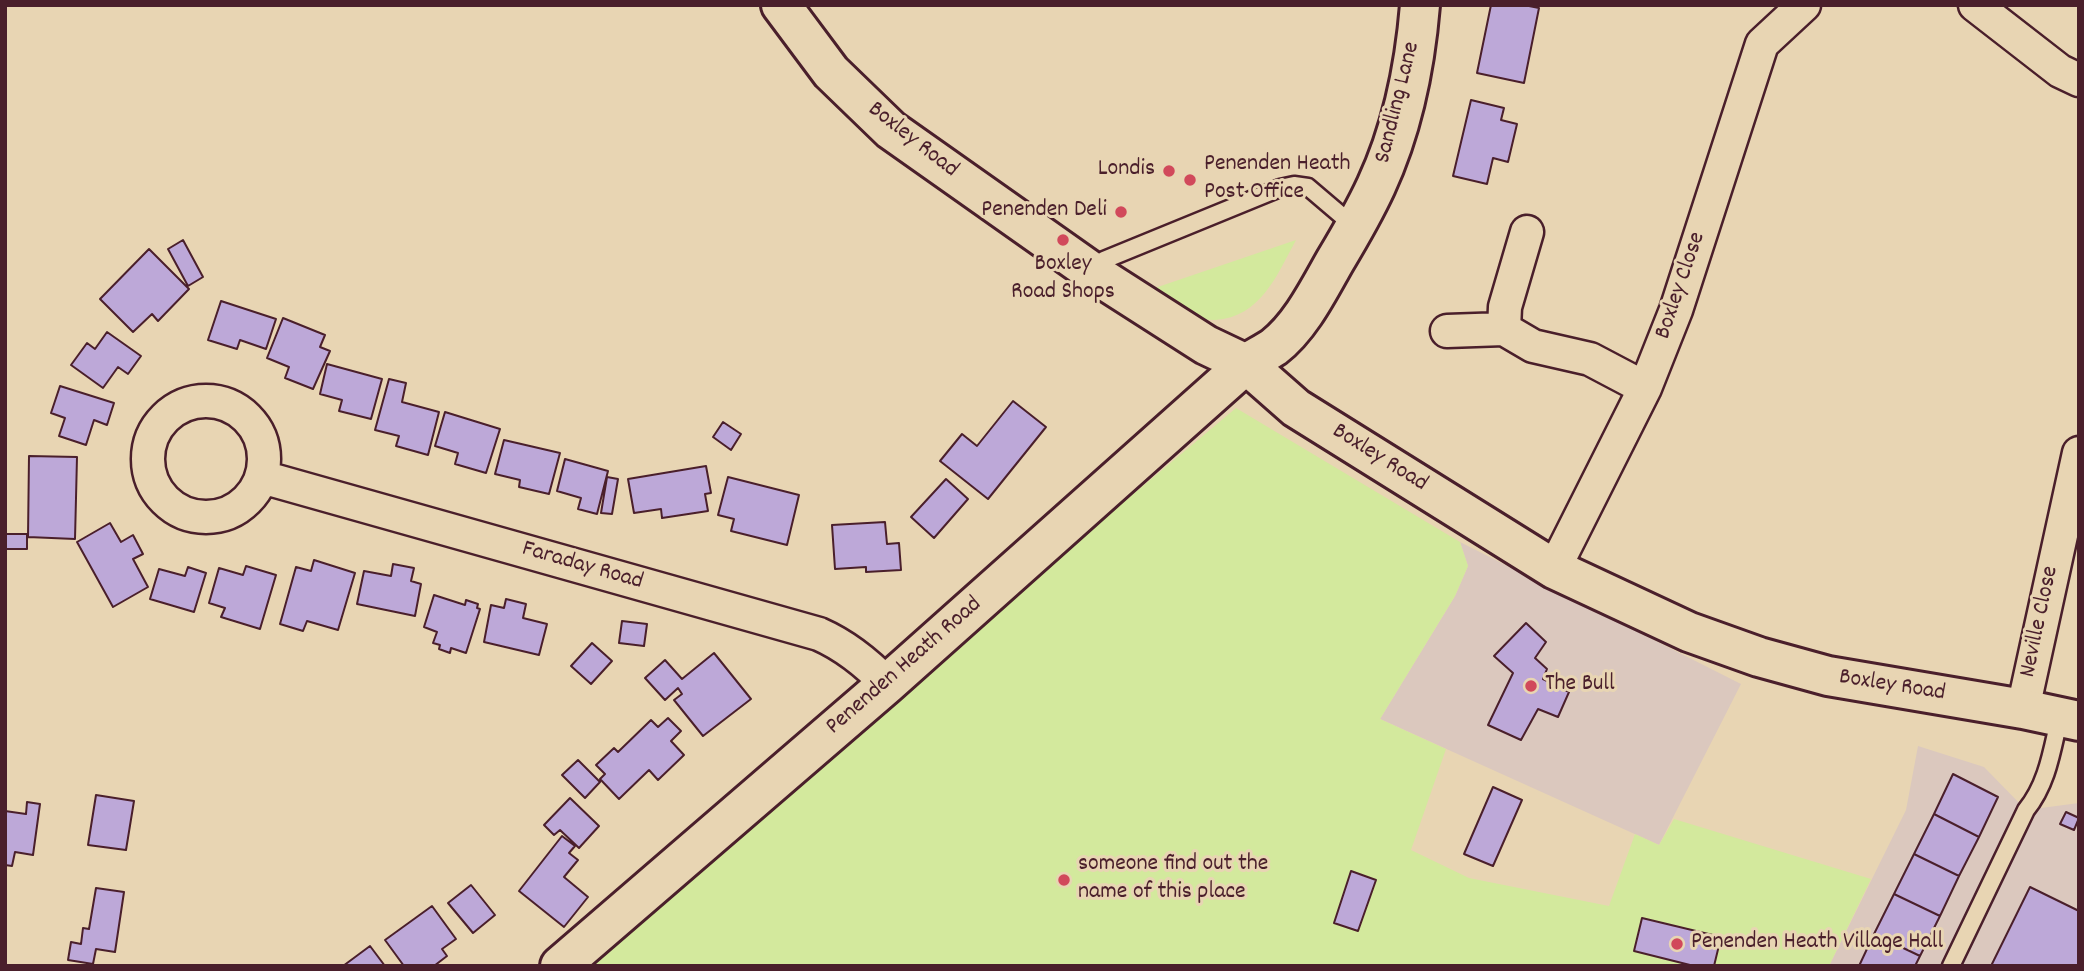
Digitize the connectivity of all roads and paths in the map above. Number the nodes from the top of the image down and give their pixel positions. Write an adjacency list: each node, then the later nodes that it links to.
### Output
1 (781, 5): 8 (street, Boxley Road)
2 (1420, 5): 6 (street, Sandling Lane)
3 (1804, 5): 12 (street, Boxley Close)
4 (1975, 5): 5 (street)
5 (2079, 80)
6 (1355, 227): 8 (lane); 11 (street, Sandling Lane)
7 (1527, 232): 9 (street)
8 (1095, 274): 11 (street, Boxley Road)
9 (1504, 329): 10 (street); 12 (street)
10 (1447, 331)
11 (1246, 364): 15 (street, Boxley Road); 16 (street, Penenden Heath Road)
12 (1645, 388): 15 (street, Boxley Close)
13 (2079, 453): 17 (street, Neville Close)
14 (262, 477): 16 (street, Faraday Road)
15 (1554, 569): 17 (street, Boxley Road)
16 (887, 684): 19 (street, Penenden Heath Road)
17 (2023, 709): 18 (street, Boxley Road)
18 (2069, 719): 20 (lane)
19 (561, 966)
20 (1951, 966)

